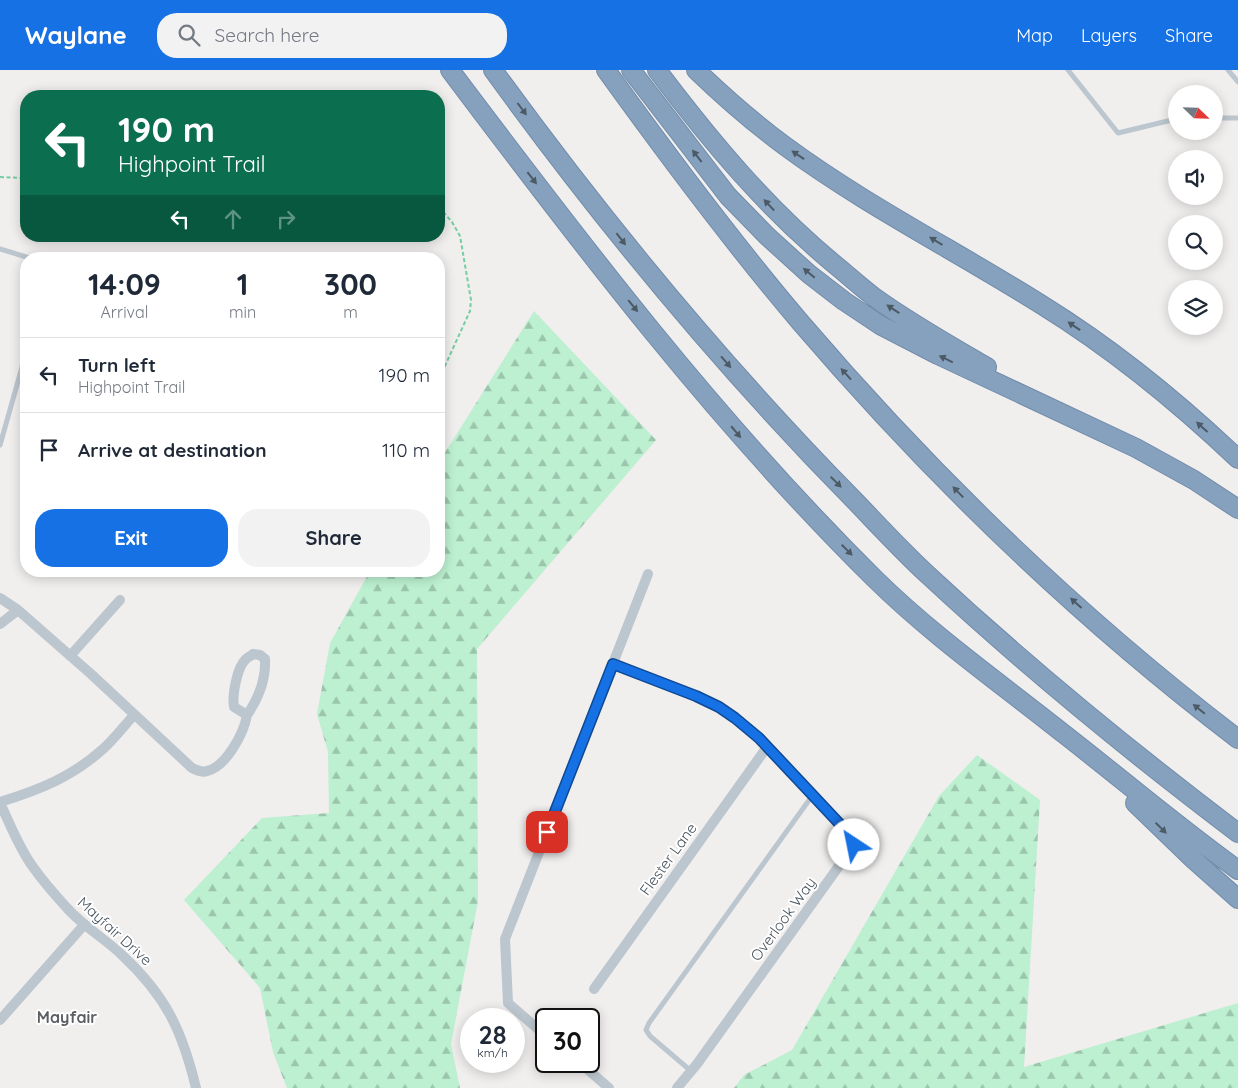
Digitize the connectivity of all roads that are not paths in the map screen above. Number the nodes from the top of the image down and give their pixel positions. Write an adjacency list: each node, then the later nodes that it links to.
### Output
1 (450, 70): 28 (highway, one-way to 28)
2 (493, 70): 33 (highway, one-way to 33)
3 (606, 70): 29 (highway, one-way to 3)
4 (631, 70): 18 (highway, one-way to 4)
5 (657, 70): 18 (highway, one-way to 5)
6 (696, 70): 17 (highway, one-way to 6)
7 (1068, 70): 12 (lane)
8 (1228, 70): 9 (lane)
9 (1238, 82)
10 (1223, 118): 11 (lane)
11 (1238, 118)
12 (1168, 121)
13 (0, 249): 14 (lane)
14 (20, 255)
15 (20, 374): 16 (lane)
16 (0, 445)
17 (1238, 459)
18 (1238, 508)
19 (648, 574): 25 (street)
20 (0, 598): 22 (street)
21 (120, 600): 24 (street)
22 (18, 610): 23 (street); 24 (street)
23 (0, 624)
24 (70, 656): 26 (street)
25 (613, 664): 30 (street, Overlook Way); 39 (street)
26 (134, 715): 27 (street); 32 (street)
27 (247, 715): 27 (street)
28 (1063, 733): 34 (highway); 35 (highway, one-way to 35)
29 (1238, 739)
30 (767, 747): 31 (street, Overlook Way); 37 (street, Flester Lane)
31 (812, 796): 40 (street, Overlook Way); 40 (lane)
32 (0, 802): 36 (street, Mayfair Drive)
33 (1238, 833)
34 (1238, 870)
35 (1238, 899)
36 (84, 925): 38 (street); 42 (street, Mayfair Drive)
37 (594, 989)
38 (0, 1020)
39 (535, 1026)
40 (692, 1071): 44 (street, Overlook Way)
41 (592, 1073): 43 (street)
42 (196, 1088)
43 (609, 1088)
44 (677, 1088)

